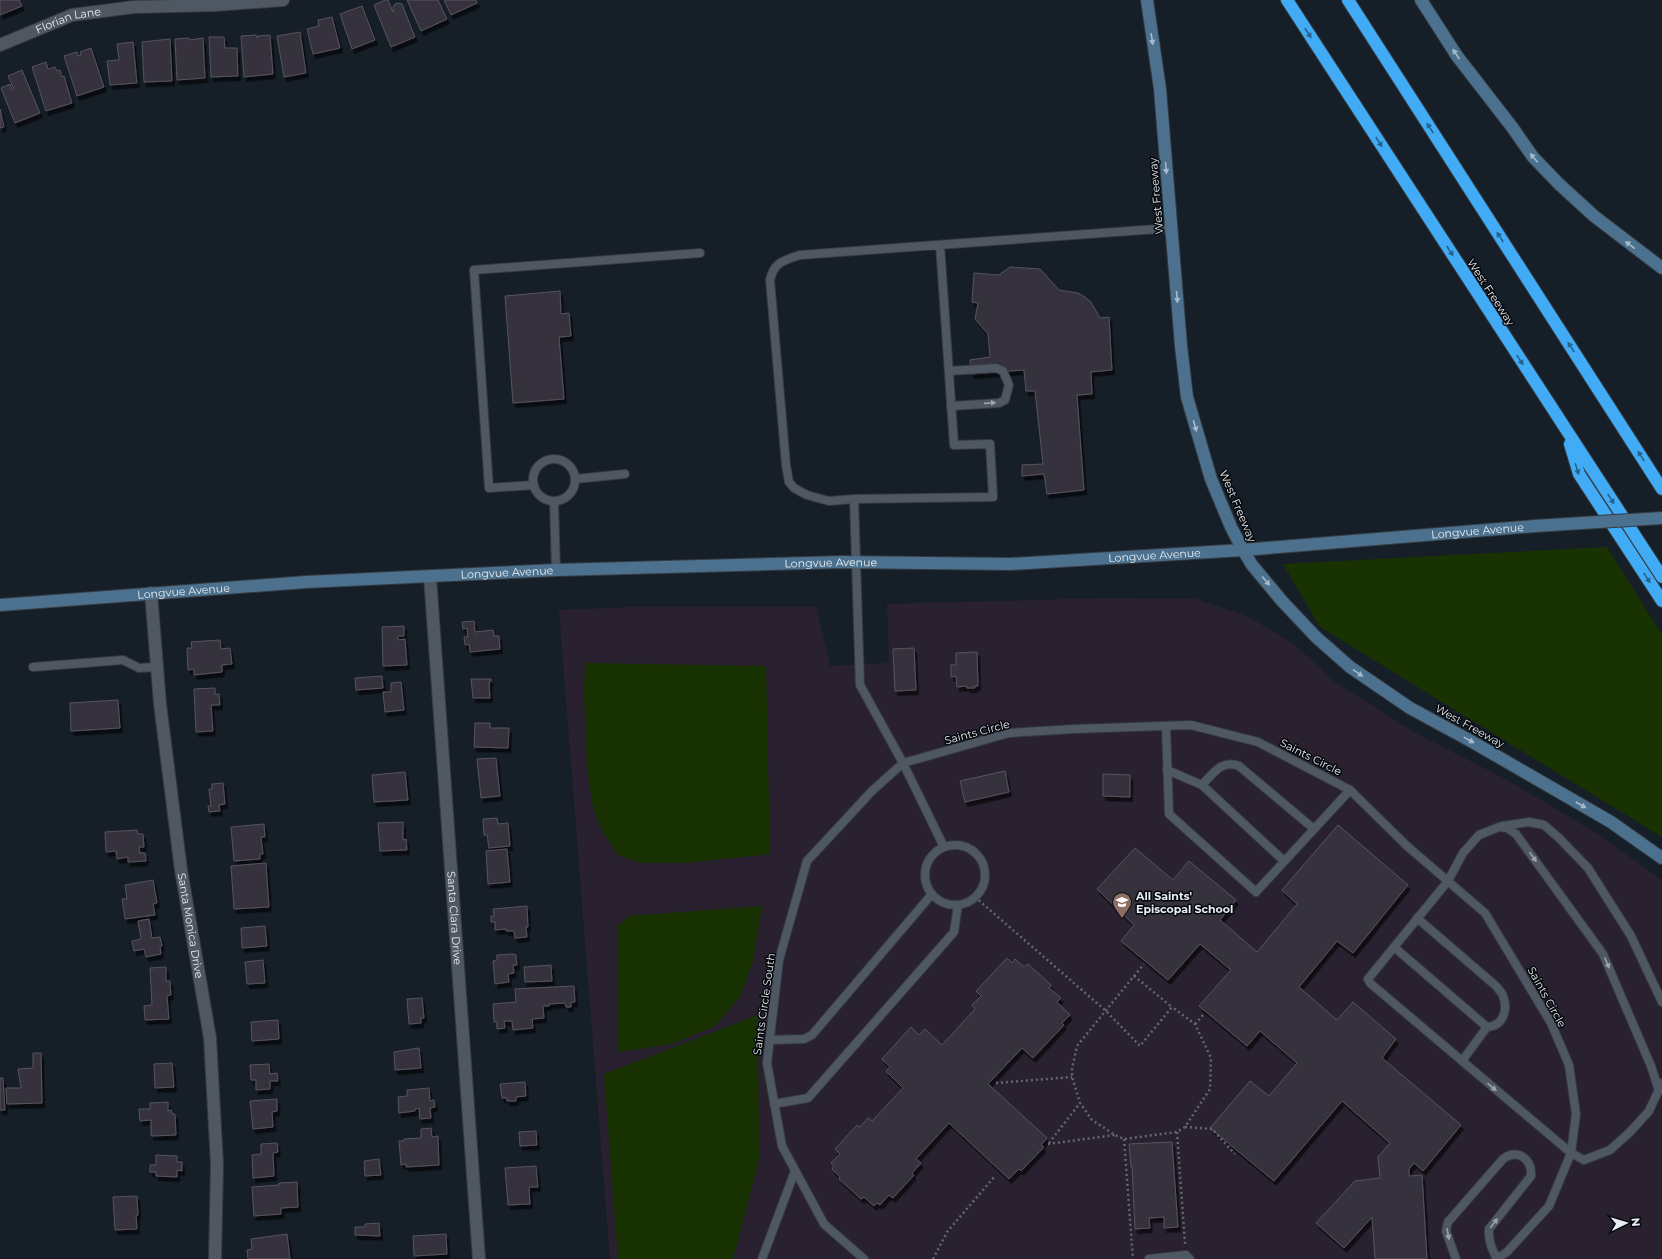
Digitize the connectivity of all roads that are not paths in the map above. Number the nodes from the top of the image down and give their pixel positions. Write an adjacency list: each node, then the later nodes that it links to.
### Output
1 (283, 0): 6 (street, Florian Lane)
2 (1146, 0): 7 (main road, West Freeway, one-way to 7)
3 (1287, 0): 13 (highway, West Freeway, one-way to 13)
4 (1348, 0): 17 (highway, one-way to 4)
5 (1421, 0): 10 (main road, one-way to 5)
6 (0, 44)
7 (1171, 228): 8 (lane); 21 (main road, West Freeway, one-way to 21)
8 (940, 244): 11 (lane); 18 (lane)
9 (700, 253): 16 (lane)
10 (1662, 268)
11 (949, 371): 12 (lane); 12 (lane, one-way to 11)
12 (951, 406): 18 (lane)
13 (1566, 431): 24 (highway, West Freeway, one-way to 24); 27 (highway, one-way to 27)
14 (625, 474): 15 (lane)
15 (575, 479): 16 (lane); 19 (lane)
16 (534, 485): 19 (lane)
17 (1662, 489)
18 (854, 499): 22 (lane)
19 (554, 501): 23 (lane)
20 (1662, 518): 21 (main road, Longvue Avenue, bridge)
21 (1243, 550): 22 (main road, Longvue Avenue); 39 (main road, West Freeway, one-way to 39)
22 (856, 562): 23 (main road, Longvue Avenue); 32 (lane)
23 (556, 570): 25 (main road, Longvue Avenue)
24 (1662, 576)
25 (430, 577): 26 (main road, Longvue Avenue); 57 (street, Santa Clara Drive)
26 (151, 593): 28 (main road, Longvue Avenue); 30 (street, Santa Monica Drive)
27 (1662, 601)
28 (0, 605)
29 (33, 667): 30 (lane)
30 (157, 667): 56 (street, Santa Monica Drive)
31 (1166, 726): 32 (lane, Saints Circle); 33 (lane); 35 (lane, Saints Circle)
32 (902, 763): 38 (lane); 48 (lane, Saints Circle South)
33 (1167, 770): 34 (lane); 40 (lane)
34 (1202, 785): 37 (lane); 40 (lane)
35 (1350, 790): 37 (lane); 41 (lane, Saints Circle)
36 (1499, 826): 41 (lane); 46 (lane); 51 (lane, one-way to 51)
37 (1314, 829): 40 (lane)
38 (944, 846): 42 (lane); 43 (lane)
39 (1662, 858)
40 (1284, 861)
41 (1448, 881): 44 (lane); 53 (lane, Saints Circle)
42 (932, 894): 43 (lane); 48 (lane)
43 (958, 905): 52 (lane)
44 (1418, 918): 45 (lane); 47 (lane)
45 (1394, 947): 47 (lane); 49 (lane)
46 (1662, 1002)
47 (1488, 1027): 49 (lane)
48 (769, 1040): 52 (lane, Saints Circle South)
49 (1462, 1061): 53 (lane, one-way to 53)
50 (1662, 1083): 51 (lane)
51 (1659, 1091): 53 (lane)
52 (774, 1104): 54 (lane, Saints Circle South)
53 (1571, 1153): 62 (lane, Saints Circle)
54 (795, 1171): 58 (lane); 59 (lane, Saints Circle South)
55 (1188, 1257): 60 (lane)
56 (215, 1259)
57 (479, 1259)
58 (762, 1259)
59 (864, 1259)
60 (1149, 1259)
61 (1456, 1259): 62 (lane, one-way to 61)
62 (1497, 1259)

